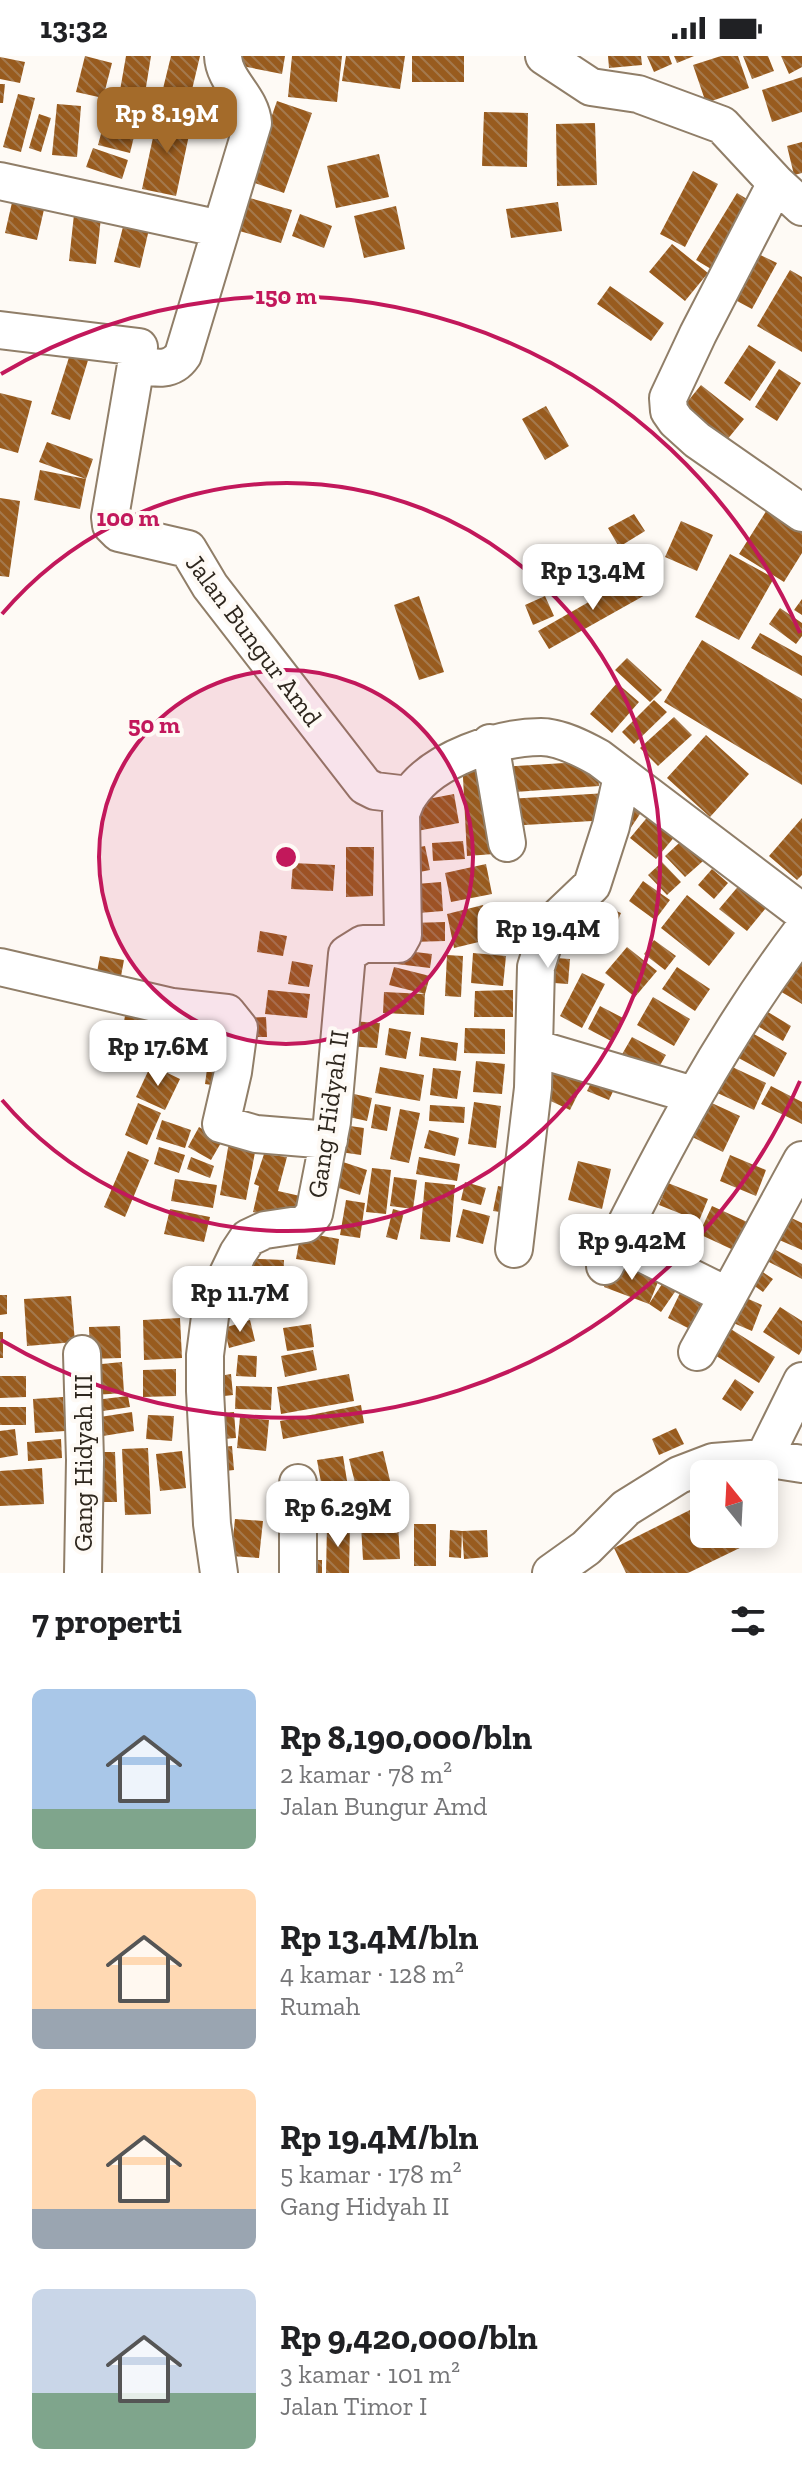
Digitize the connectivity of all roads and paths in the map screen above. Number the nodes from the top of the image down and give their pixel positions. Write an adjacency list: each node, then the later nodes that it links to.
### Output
1 (223, 56): 5 (street)
2 (544, 56): 4 (street)
3 (0, 181): 5 (street)
4 (789, 195): 8 (street)
5 (221, 229): 7 (street)
6 (0, 330): 7 (street)
7 (136, 364): 11 (street, Jalan Bungur Amd)
8 (802, 513)
9 (490, 743): 10 (street); 11 (street); 12 (street)
10 (622, 776): 13 (street); 16 (street)
11 (409, 795): 18 (street, Gang Hidyah II)
12 (507, 843)
13 (802, 912)
14 (802, 931): 17 (street)
15 (0, 967): 18 (street)
16 (534, 1048): 17 (street); 20 (street)
17 (693, 1095): 21 (street)
18 (329, 1140): 29 (street, Gang Hidyah II)
19 (802, 1160): 21 (street)
20 (514, 1249)
21 (728, 1296): 22 (street)
22 (697, 1352)
23 (82, 1354): 28 (street, Gang Hidyah III)
24 (802, 1381): 25 (street)
25 (764, 1458): 26 (street); 31 (street)
26 (802, 1464)
27 (298, 1483): 30 (street)
28 (83, 1573)
29 (219, 1573)
30 (298, 1573)
31 (551, 1573)

